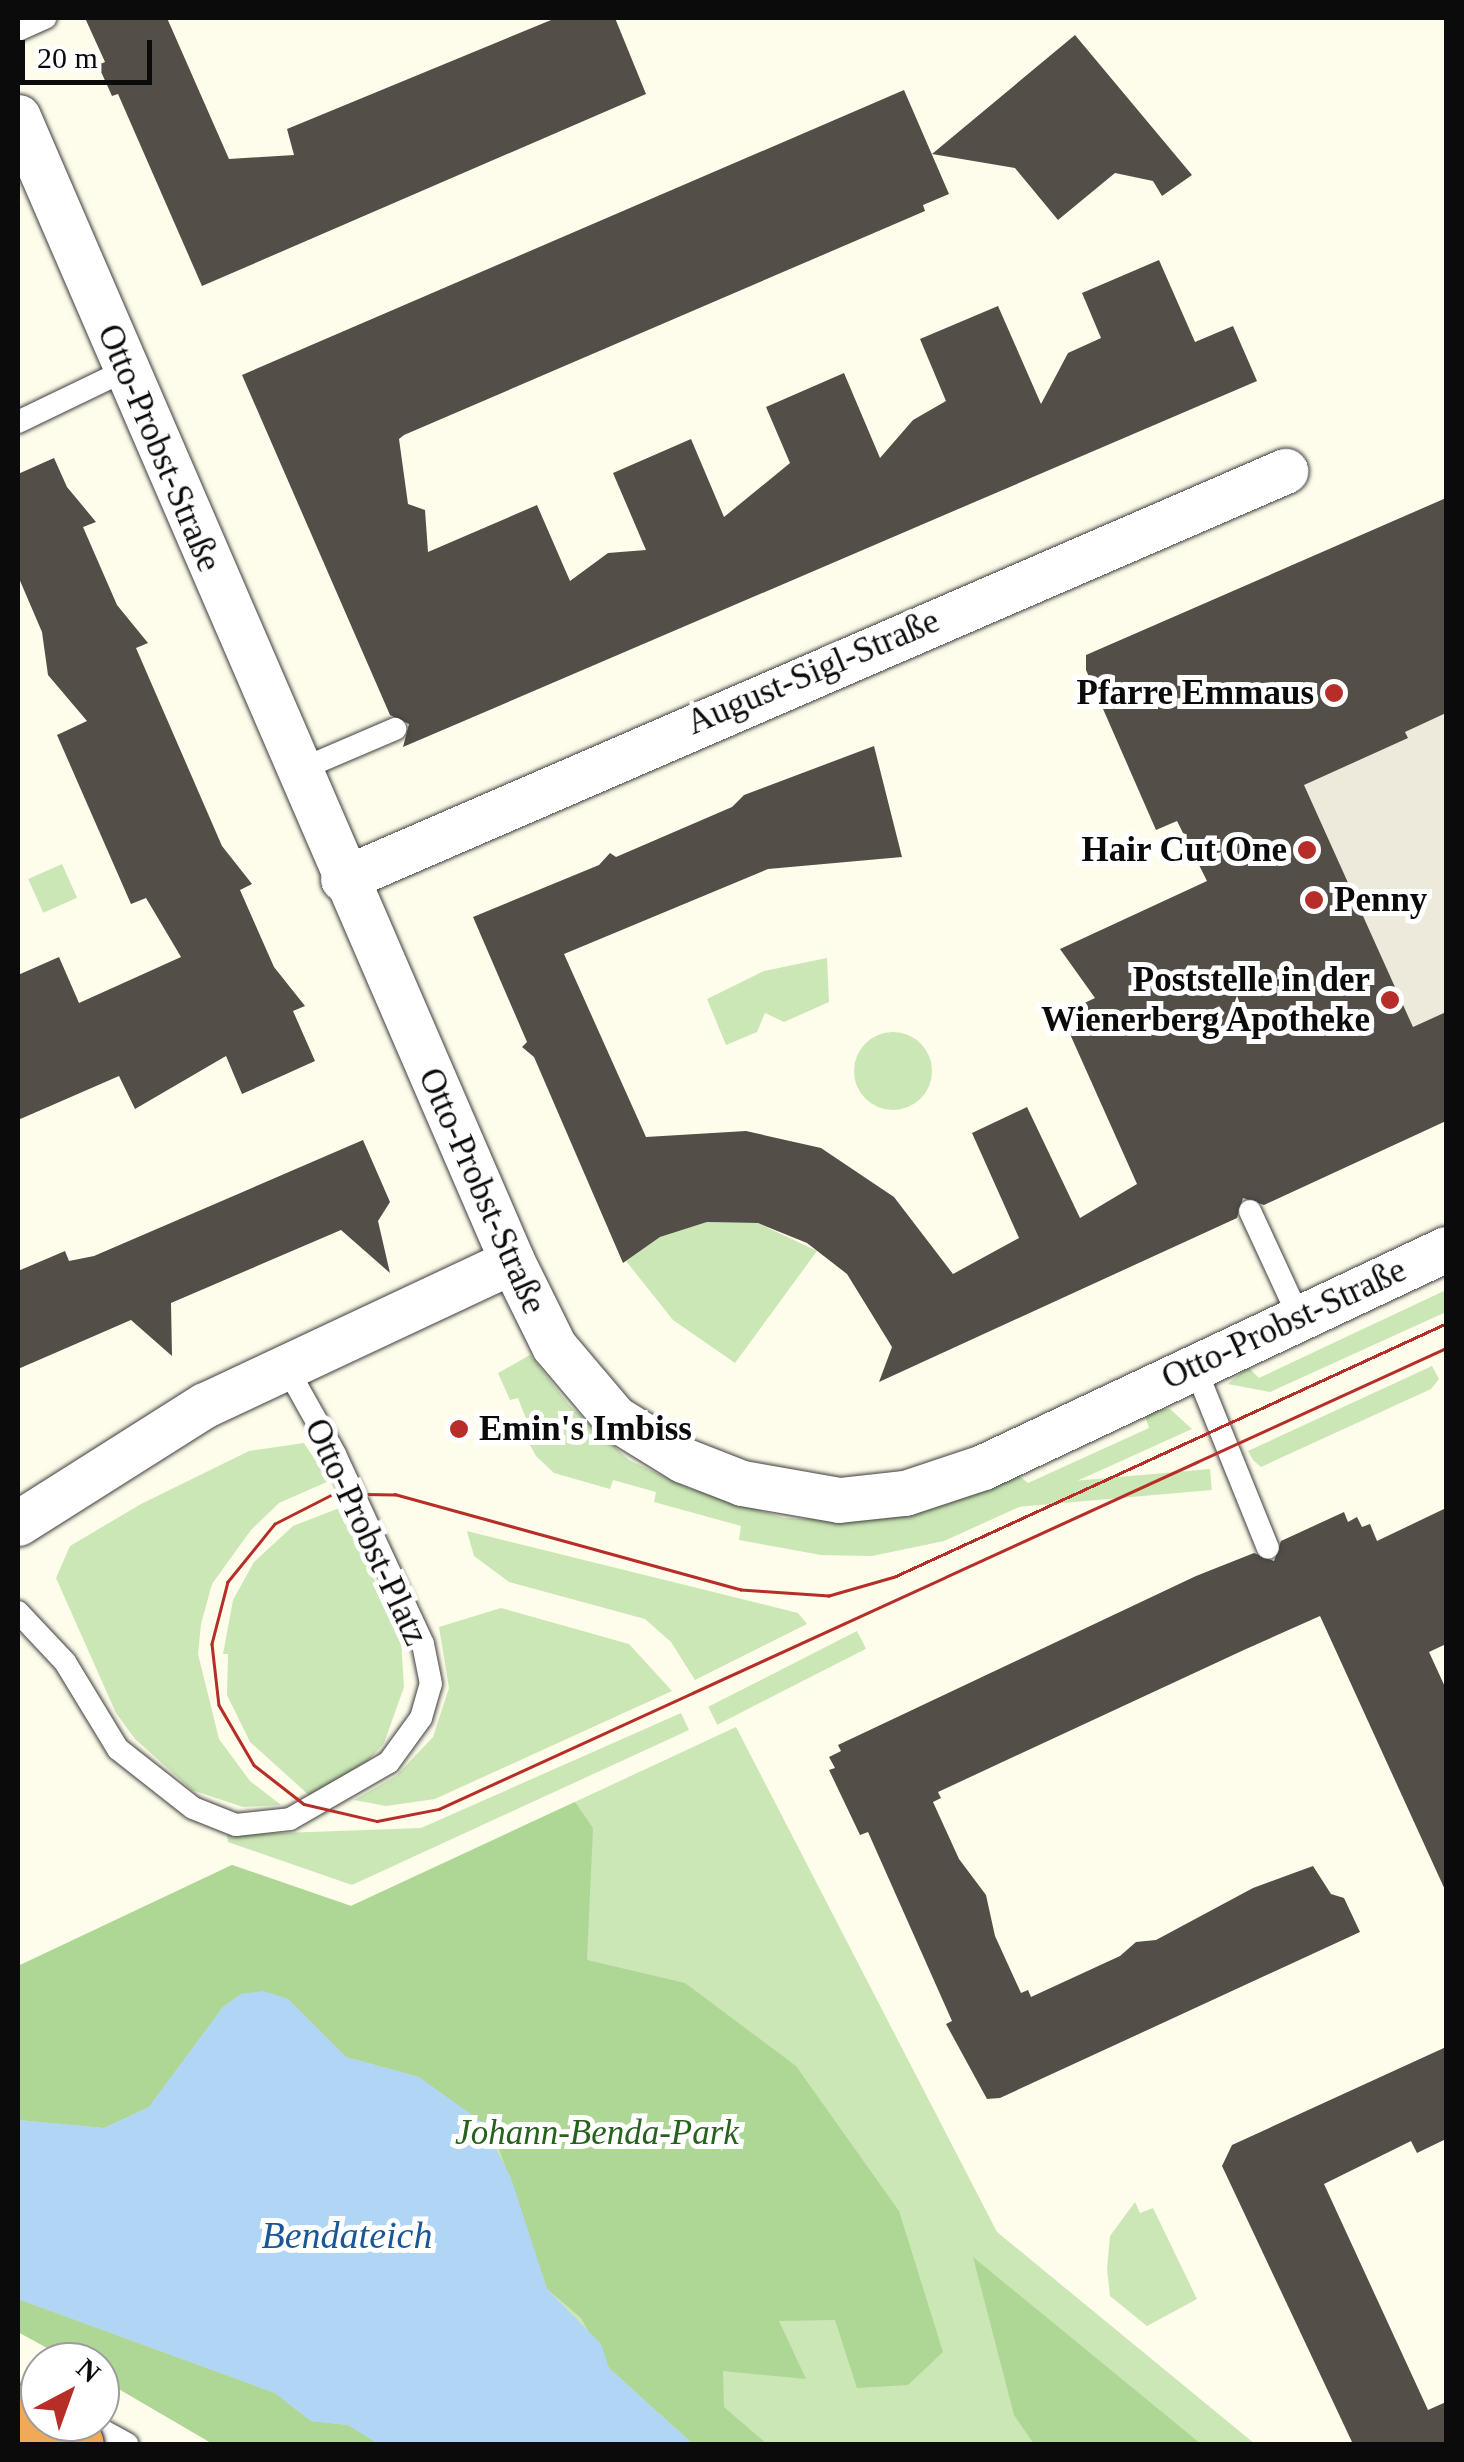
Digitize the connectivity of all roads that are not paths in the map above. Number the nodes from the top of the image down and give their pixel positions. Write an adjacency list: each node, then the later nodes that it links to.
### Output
1 (45, 18): 2 (lane)
2 (18, 30)
3 (18, 117): 4 (street, Otto-Probst-Straße)
4 (126, 370): 5 (lane); 8 (street, Otto-Probst-Straße)
5 (18, 422)
6 (1286, 471): 9 (street, August-Sigl-Straße)
7 (396, 729): 8 (lane)
8 (297, 771): 9 (street, Otto-Probst-Straße)
9 (343, 878): 12 (street, Otto-Probst-Straße)
10 (1250, 1211): 13 (lane)
11 (1446, 1249): 13 (street, Otto-Probst-Straße)
12 (512, 1260): 14 (street); 15 (street, Otto-Probst-Straße)
13 (1299, 1317): 15 (street, Otto-Probst-Straße)
14 (284, 1365): 16 (street); 18 (lane, Otto-Probst-Platz)
15 (1194, 1365): 17 (lane)
16 (21, 1515)
17 (1268, 1548)
18 (23, 1617)
19 (18, 2412): 20 (highway, bridge)
20 (76, 2444)

